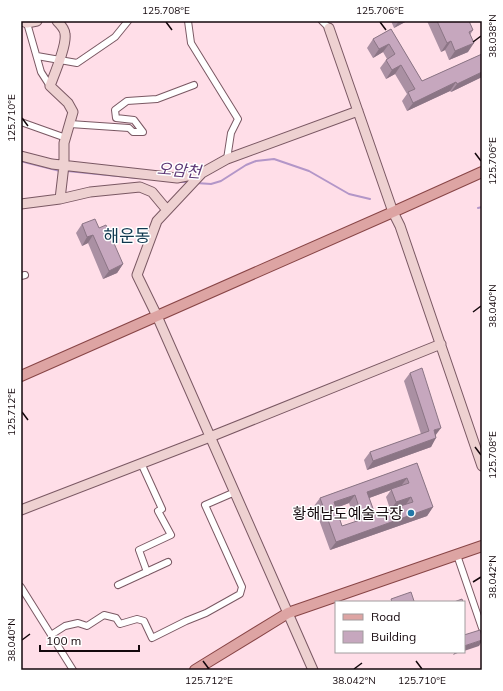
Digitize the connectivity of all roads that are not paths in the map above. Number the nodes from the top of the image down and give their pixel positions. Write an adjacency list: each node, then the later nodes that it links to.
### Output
1 (37, 21): 6 (street)
2 (57, 21): 9 (street)
3 (128, 21): 9 (street)
4 (188, 21): 17 (street)
5 (322, 21): 7 (street)
6 (25, 22): 8 (street)
7 (330, 25): 12 (street)
8 (37, 56): 9 (street); 11 (street)
9 (60, 59): 11 (street)
10 (194, 85): 14 (street)
11 (50, 86): 14 (street)
12 (358, 111): 17 (street); 24 (street)
13 (21, 122): 15 (street)
14 (70, 124): 15 (street)
15 (66, 138): 18 (street)
16 (21, 156): 18 (street)
17 (227, 159): 20 (street)
18 (63, 169): 20 (street); 21 (street)
19 (482, 172): 24 (main road)
20 (200, 175): 23 (street)
21 (60, 199): 22 (street); 23 (street)
22 (21, 204)
23 (167, 210): 25 (street)
24 (393, 212): 25 (main road); 26 (street)
25 (157, 316): 27 (main road); 28 (street)
26 (441, 344): 28 (street); 30 (street)
27 (21, 376)
28 (210, 437): 29 (street); 31 (street)
29 (141, 463): 32 (street); 36 (street)
30 (482, 466)
31 (235, 492): 39 (street); 41 (street)
32 (21, 510)
33 (482, 546): 34 (main road)
34 (457, 555): 39 (main road); 40 (street)
35 (168, 562): 36 (street)
36 (147, 572): 37 (street)
37 (118, 585)
38 (21, 586): 41 (street)
39 (288, 613): 43 (main road); 44 (street)
40 (482, 628)
41 (51, 635): 42 (street)
42 (73, 670)
43 (195, 670)
44 (313, 670)

